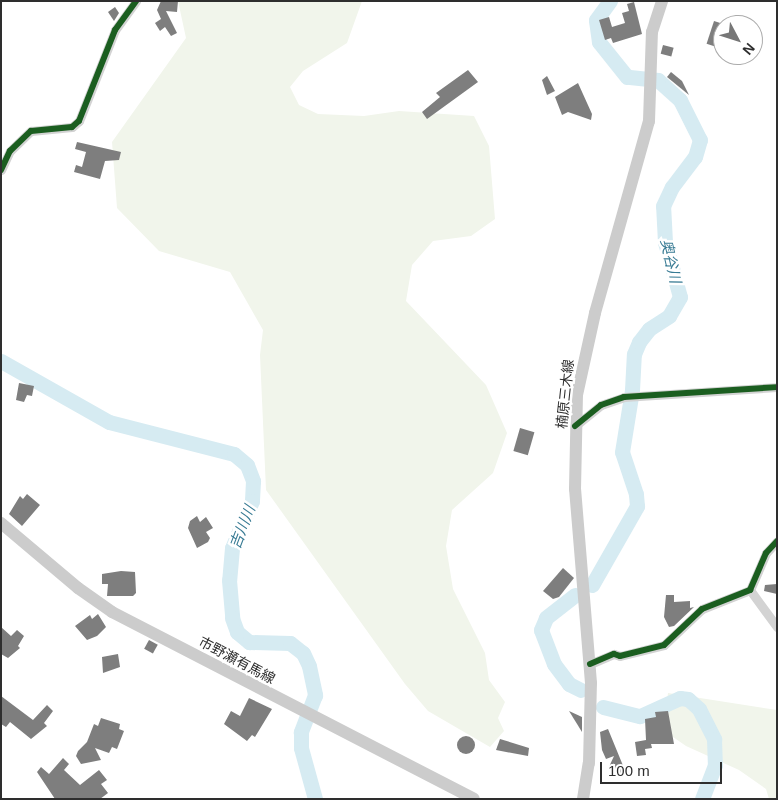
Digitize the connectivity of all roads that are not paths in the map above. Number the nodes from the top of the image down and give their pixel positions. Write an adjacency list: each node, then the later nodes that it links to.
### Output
1 (136, 1): 3 (street)
2 (662, 1): 5 (main road, 楠原三木線)
3 (1, 170)
4 (777, 387): 5 (street)
5 (575, 426): 10 (main road, 楠原三木線)
6 (1, 523): 11 (main road, 市野瀬有馬線)
7 (777, 541): 8 (street)
8 (750, 590): 9 (street); 10 (street)
9 (777, 627)
10 (590, 664): 12 (main road, 楠原三木線)
11 (474, 799)
12 (583, 799)

